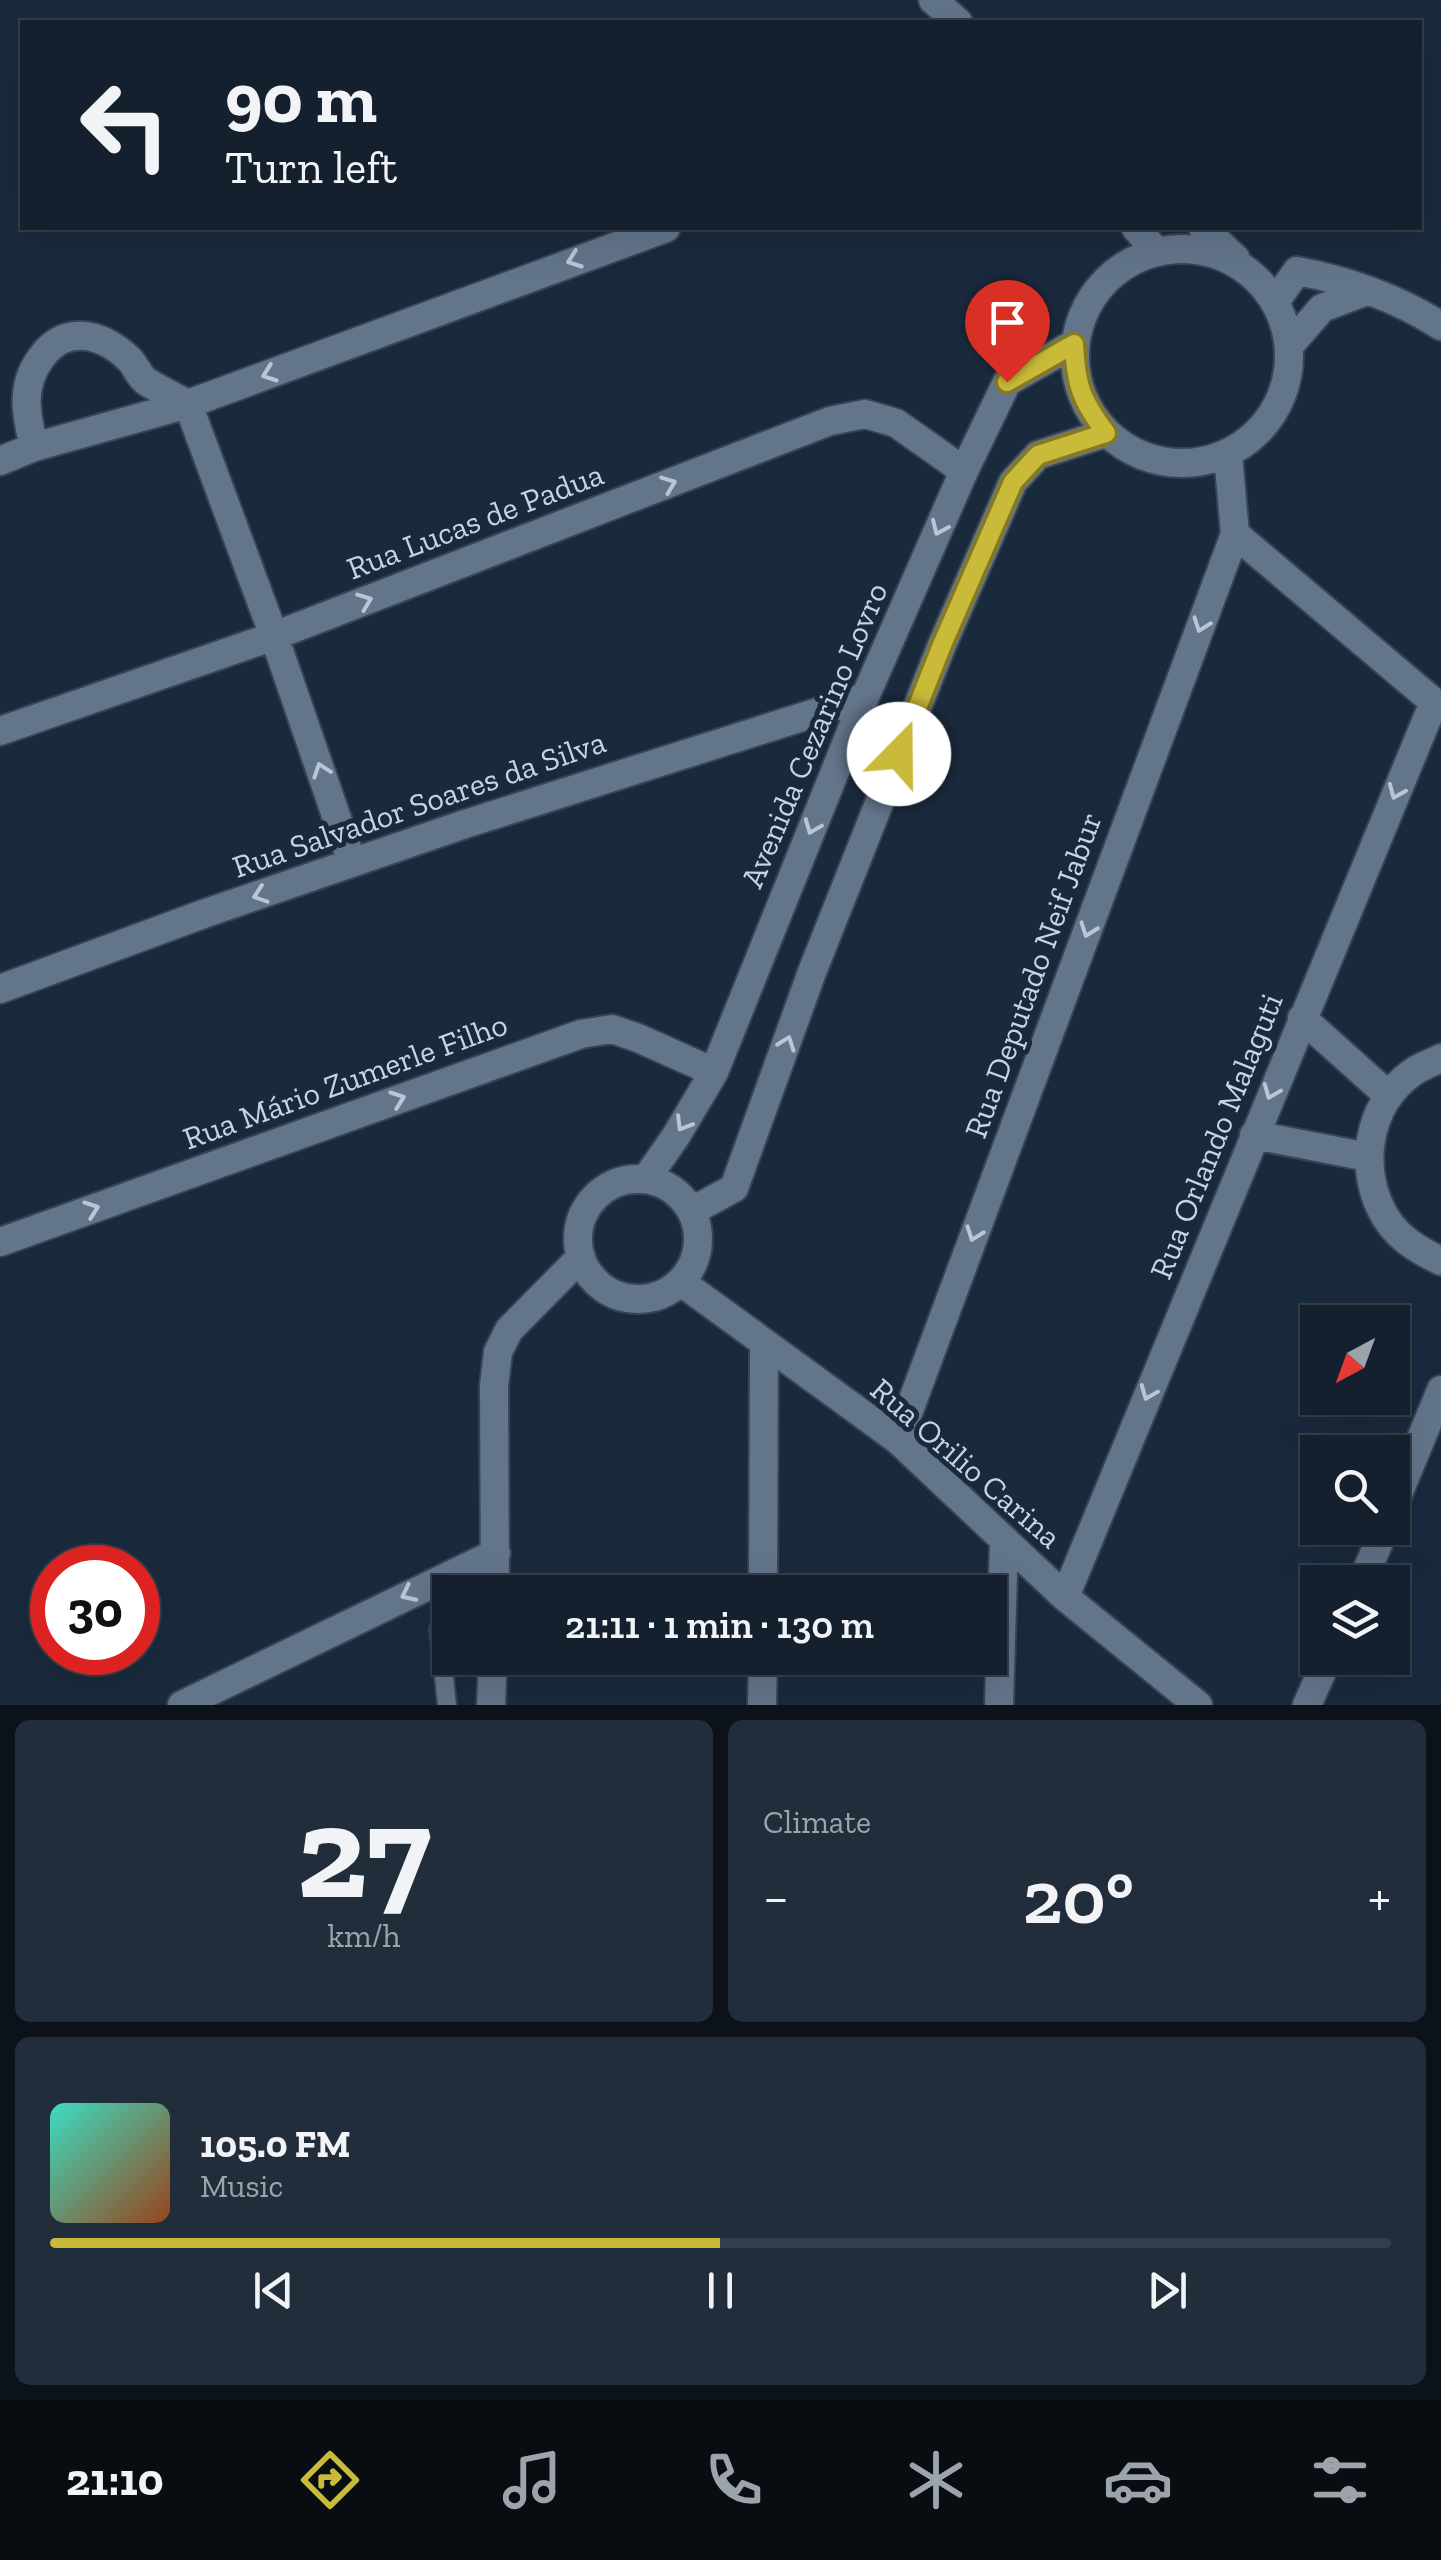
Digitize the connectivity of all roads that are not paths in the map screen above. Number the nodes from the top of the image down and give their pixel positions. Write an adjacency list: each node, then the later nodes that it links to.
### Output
1 (933, 0): 2 (street)
2 (956, 20)
3 (661, 230): 13 (street, one-way to 13)
4 (1138, 230): 6 (street)
5 (1205, 230): 7 (street)
6 (1156, 251): 7 (street); 11 (street)
7 (1255, 277): 9 (street)
8 (1367, 291): 9 (street); 10 (street); 12 (street)
9 (1275, 302): 12 (street)
10 (1441, 326)
11 (1074, 344): 14 (street); 18 (street, Avenida Cezarino Lovro)
12 (1289, 346): 16 (street)
13 (188, 404): 15 (street); 15 (street); 20 (street)
14 (1106, 433): 16 (street); 33 (street, one-way to 14)
15 (34, 446): 17 (street)
16 (1228, 454): 19 (street)
17 (0, 461)
18 (964, 471): 20 (street, Rua Lucas de Padua, one-way to 18); 21 (street, Avenida Cezarino Lovro, one-way to 21)
19 (1235, 534): 22 (street); 40 (street, Rua Deputado Neif Jabur, one-way to 40)
20 (274, 636): 23 (street, Rua Lucas de Padua); 24 (street, one-way to 20)
21 (865, 697): 24 (street, Rua Salvador Soares da Silva); 28 (street, Avenida Cezarino Lovro, one-way to 28)
22 (1437, 705): 26 (street, Rua Orlando Malaguti, one-way to 26)
23 (0, 730)
24 (352, 862): 25 (street, Rua Salvador Soares da Silva, one-way to 25)
25 (0, 990)
26 (1302, 1018): 29 (street); 30 (street, Rua Orlando Malaguti, one-way to 30)
27 (1441, 1058): 29 (street)
28 (714, 1072): 32 (street, Avenida Cezarino Lovro, one-way to 32); 34 (street, Rua Mário Zumerle Filho, one-way to 28)
29 (1389, 1096): 31 (street)
30 (1254, 1135): 31 (street); 46 (street, Rua Orlando Malaguti, one-way to 46)
31 (1368, 1158): 36 (street)
32 (646, 1180): 33 (street); 35 (street)
33 (692, 1211): 37 (street)
34 (0, 1242)
35 (581, 1257): 37 (street); 43 (street)
36 (1441, 1262)
37 (681, 1282): 38 (street, Rua Orilio Carina)
38 (764, 1344): 40 (street, Rua Orilio Carina); 45 (street)
39 (1441, 1390): 41 (street)
40 (898, 1440): 42 (street, Rua Orilio Carina)
41 (1410, 1465)
42 (1004, 1541): 46 (street, Rua Orilio Carina); 55 (street)
43 (496, 1553): 44 (street); 51 (street, one-way to 51)
44 (491, 1575)
45 (763, 1575)
46 (1065, 1597): 56 (street, Rua Orilio Carina)
47 (444, 1675): 52 (lane)
48 (493, 1675): 53 (street)
49 (762, 1675): 54 (street)
50 (1320, 1675): 57 (street)
51 (182, 1705)
52 (447, 1705)
53 (492, 1705)
54 (762, 1705)
55 (999, 1705)
56 (1198, 1705)
57 (1307, 1705)

